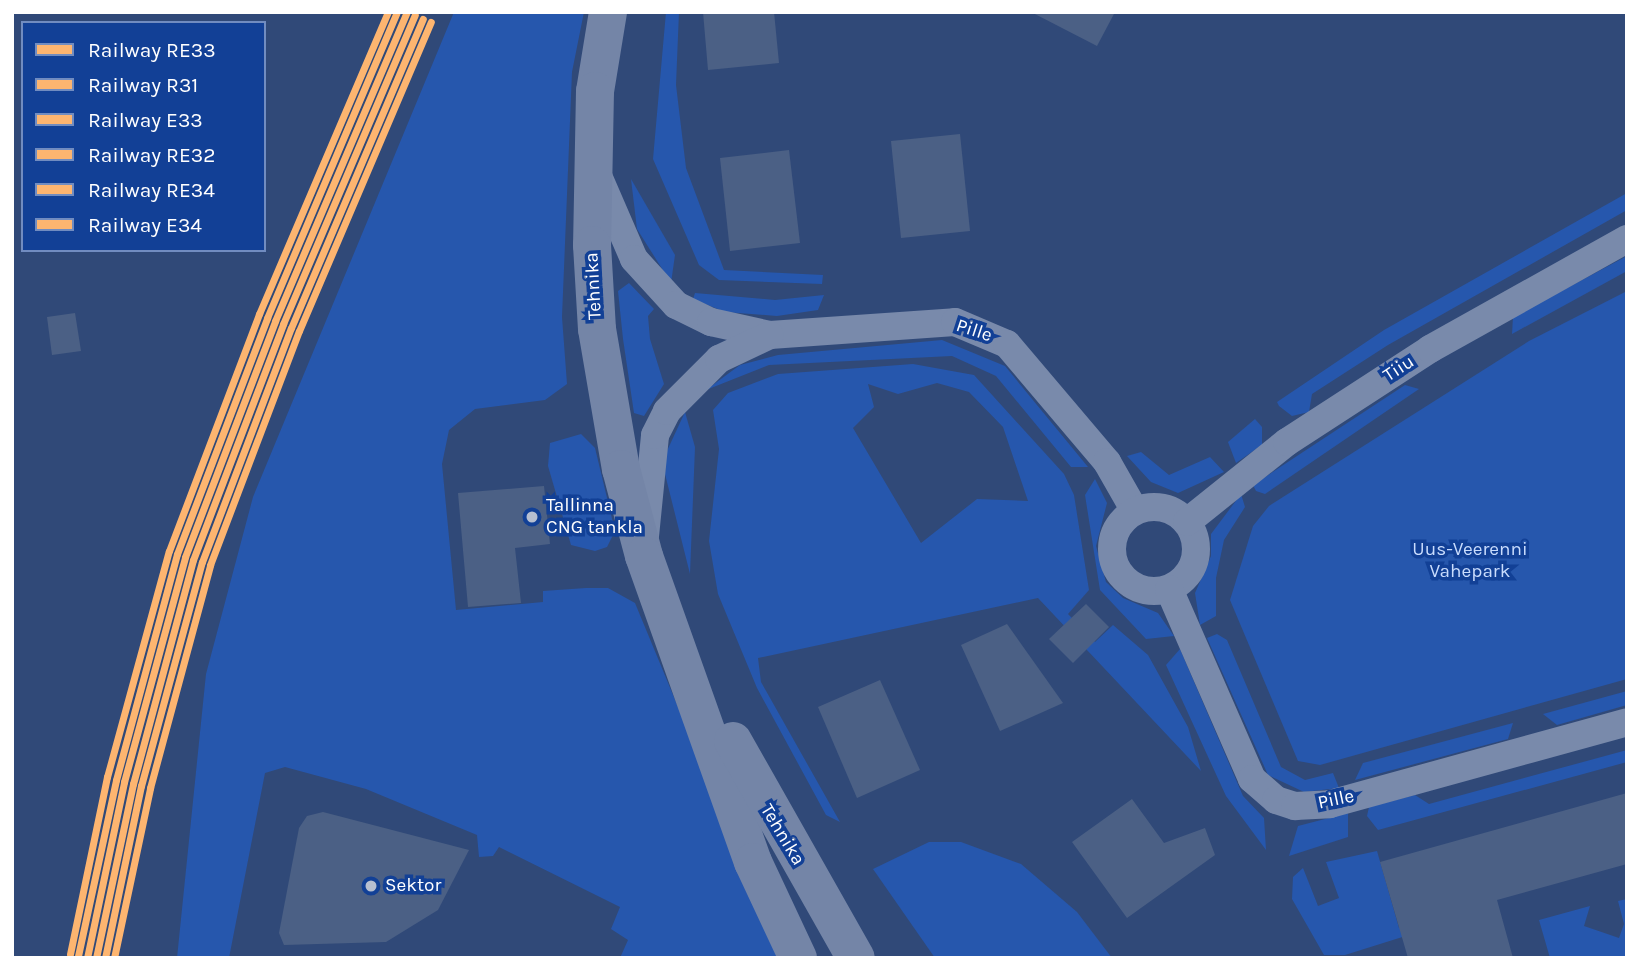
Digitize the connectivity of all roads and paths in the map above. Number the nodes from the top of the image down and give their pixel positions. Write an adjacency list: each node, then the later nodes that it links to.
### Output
1 (608, 12): 2 (main road, Tehnika)
2 (592, 159): 4 (street, Pille); 7 (main road, Tehnika)
3 (1627, 239): 6 (street, Tiiu)
4 (770, 335): 5 (street, Pille); 7 (street, Pille)
5 (1135, 511): 6 (street); 8 (street)
6 (1186, 522): 8 (street)
7 (644, 556): 10 (main road, Tehnika); 11 (main road, Tehnika)
8 (1169, 589): 9 (street, Pille)
9 (1627, 722)
10 (798, 958)
11 (856, 958)

